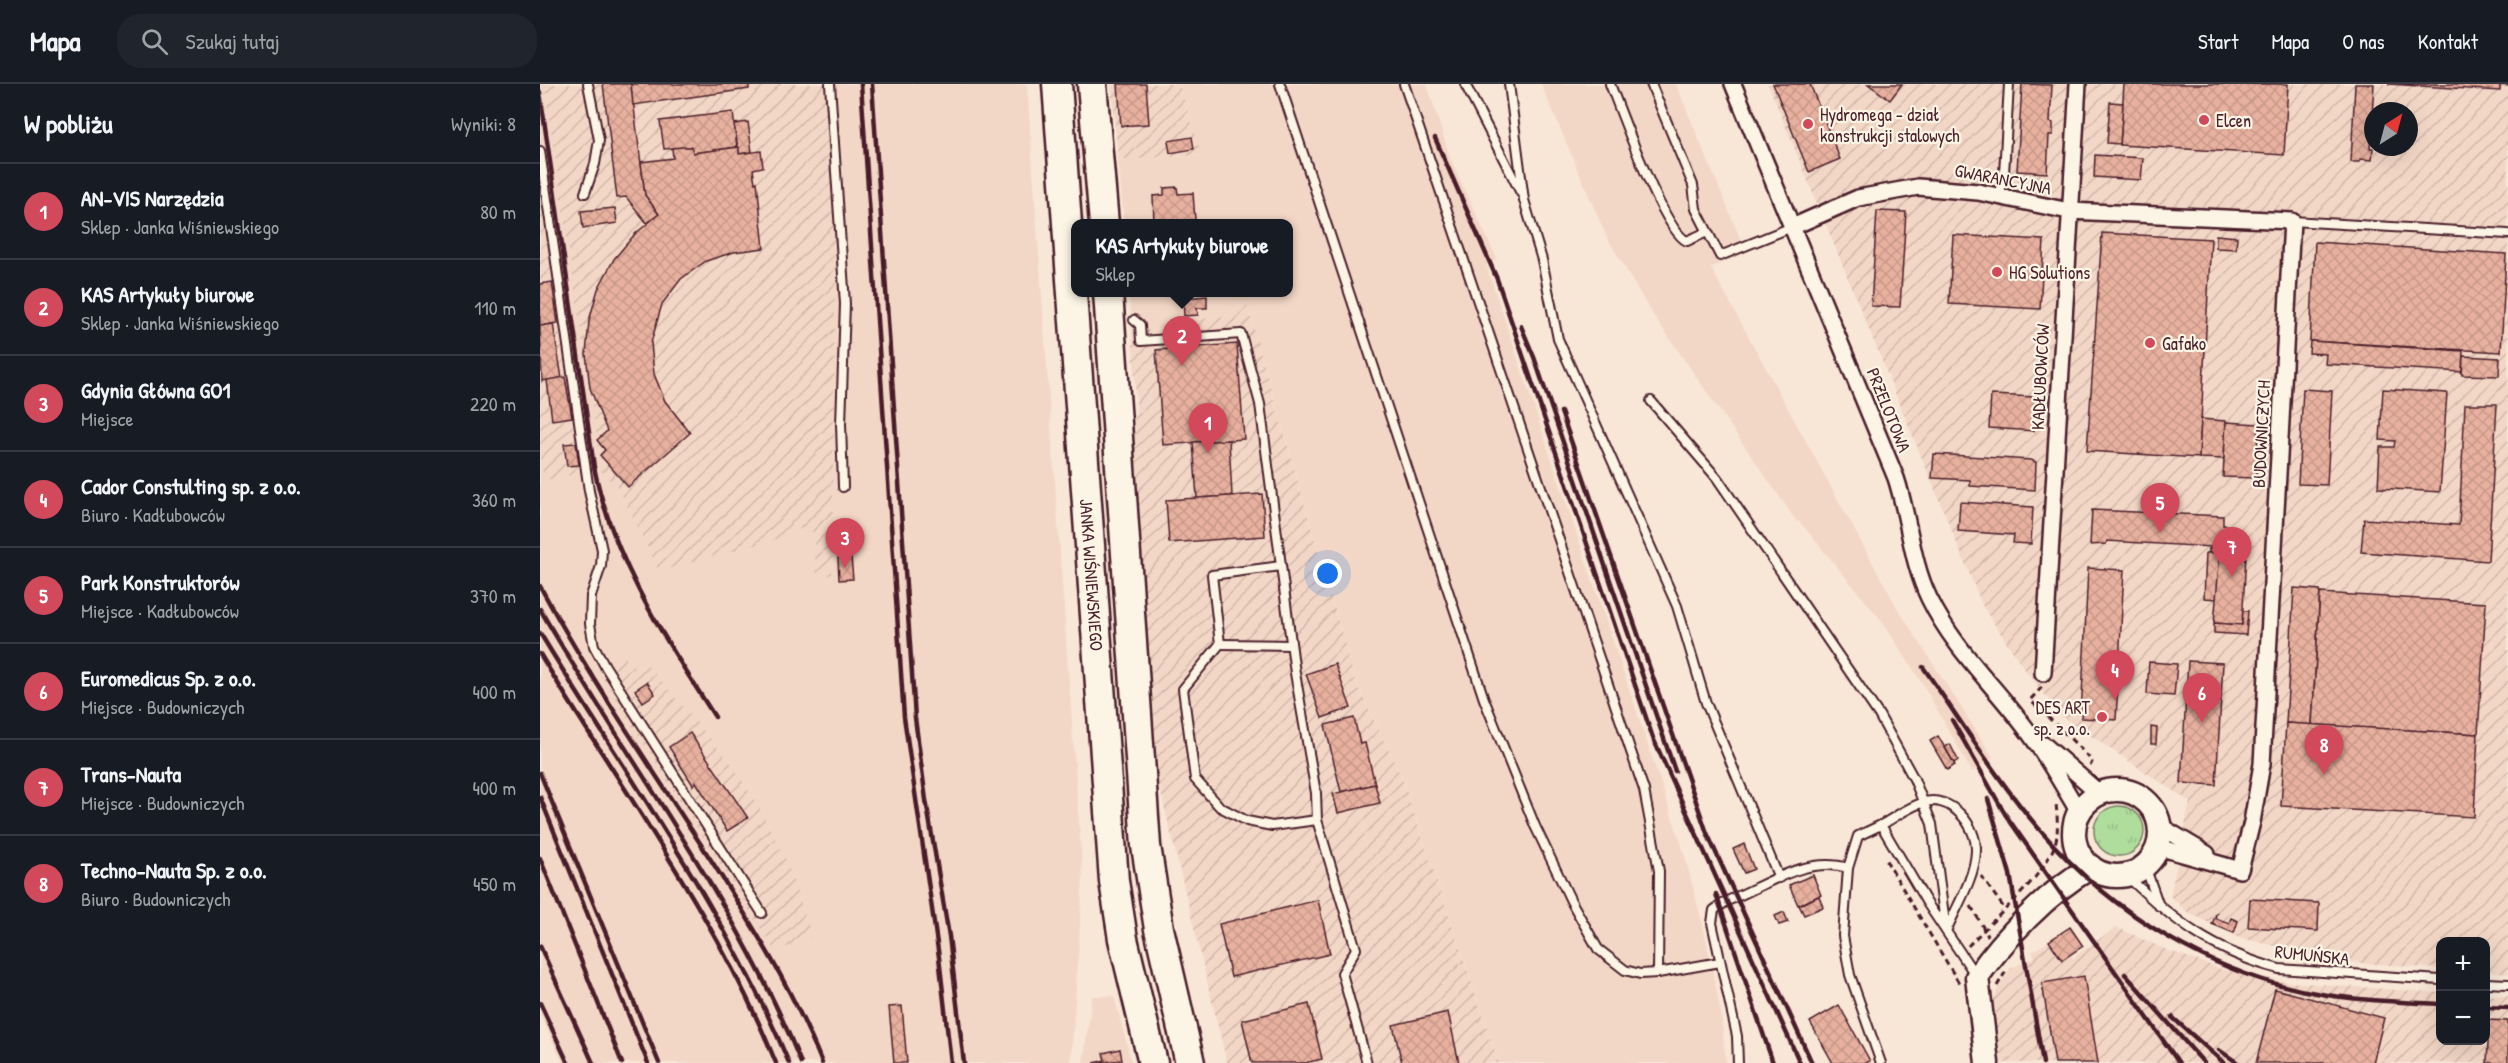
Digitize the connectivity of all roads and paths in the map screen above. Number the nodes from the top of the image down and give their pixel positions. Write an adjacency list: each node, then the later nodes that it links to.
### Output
1 (588, 84): 15 (lane)
2 (830, 84): 29 (lane)
3 (1057, 84): 24 (highway, JANKA WIŚNIEWSKIEGO)
4 (1092, 84): 19 (highway)
5 (1280, 84): 57 (lane)
6 (1404, 84): 57 (lane)
7 (1465, 84): 17 (lane)
8 (1509, 84): 17 (lane)
9 (1610, 84): 22 (lane)
10 (1651, 84): 22 (lane)
11 (1733, 84): 21 (street, PRZELOTOWA)
12 (2009, 84): 16 (lane)
13 (2078, 84): 18 (street, KADŁUBOWCÓW)
14 (540, 151): 53 (lane)
15 (585, 193)
16 (2000, 196): 18 (street, GWARANCYJNA); 21 (street, GWARANCYJNA)
17 (1524, 200): 47 (lane)
18 (2069, 210): 20 (street); 33 (street, KADŁUBOWCÓW)
19 (1104, 219)
20 (2292, 221): 23 (lane); 44 (street, BUDOWNICZYCH)
21 (1792, 227): 22 (lane); 34 (street, PRZELOTOWA)
22 (1707, 231)
23 (2508, 234)
24 (1071, 280)
25 (1072, 297): 62 (highway, JANKA WIŚNIEWSKIEGO)
26 (1108, 297): 63 (highway, JANKA WIŚNIEWSKIEGO)
27 (1134, 320): 30 (lane)
28 (1651, 401): 38 (lane)
29 (843, 487)
30 (1281, 566): 31 (lane); 32 (lane)
31 (1220, 644): 32 (lane); 40 (lane)
32 (1291, 645): 40 (lane)
33 (2043, 673): 35 (path)
34 (2030, 734): 35 (street, PRZELOTOWA); 36 (street, PRZELOTOWA)
35 (2079, 776): 37 (street, PRZELOTOWA)
36 (2064, 787): 39 (street, PRZELOTOWA); 52 (path)
37 (2099, 793): 39 (street); 42 (street)
38 (1923, 802): 41 (lane); 54 (lane); 54 (lane)
39 (2079, 812): 43 (street)
40 (1317, 820): 64 (lane)
41 (1881, 825): 45 (lane); 54 (lane)
42 (2159, 837): 44 (street); 44 (street); 46 (street)
43 (2084, 859): 46 (street); 58 (street)
44 (2223, 863)
45 (1848, 868): 47 (lane); 66 (lane)
46 (2135, 871): 51 (lane, RUMUŃSKA); 51 (lane)
47 (1779, 879): 55 (lane)
48 (1978, 883): 52 (path)
49 (1973, 899): 52 (path)
50 (1912, 904): 56 (path)
51 (2160, 907): 59 (lane, RUMUŃSKA)
52 (2004, 908)
53 (762, 913)
54 (1947, 931): 58 (lane)
55 (1720, 962): 57 (lane); 65 (lane)
56 (1950, 968)
57 (1658, 973)
58 (1977, 977): 67 (street)
59 (2436, 980)
60 (2490, 983): 61 (lane)
61 (2508, 984)
62 (1153, 1063)
63 (1190, 1063)
64 (1366, 1063)
65 (1738, 1063)
66 (1881, 1063)
67 (1987, 1063)

